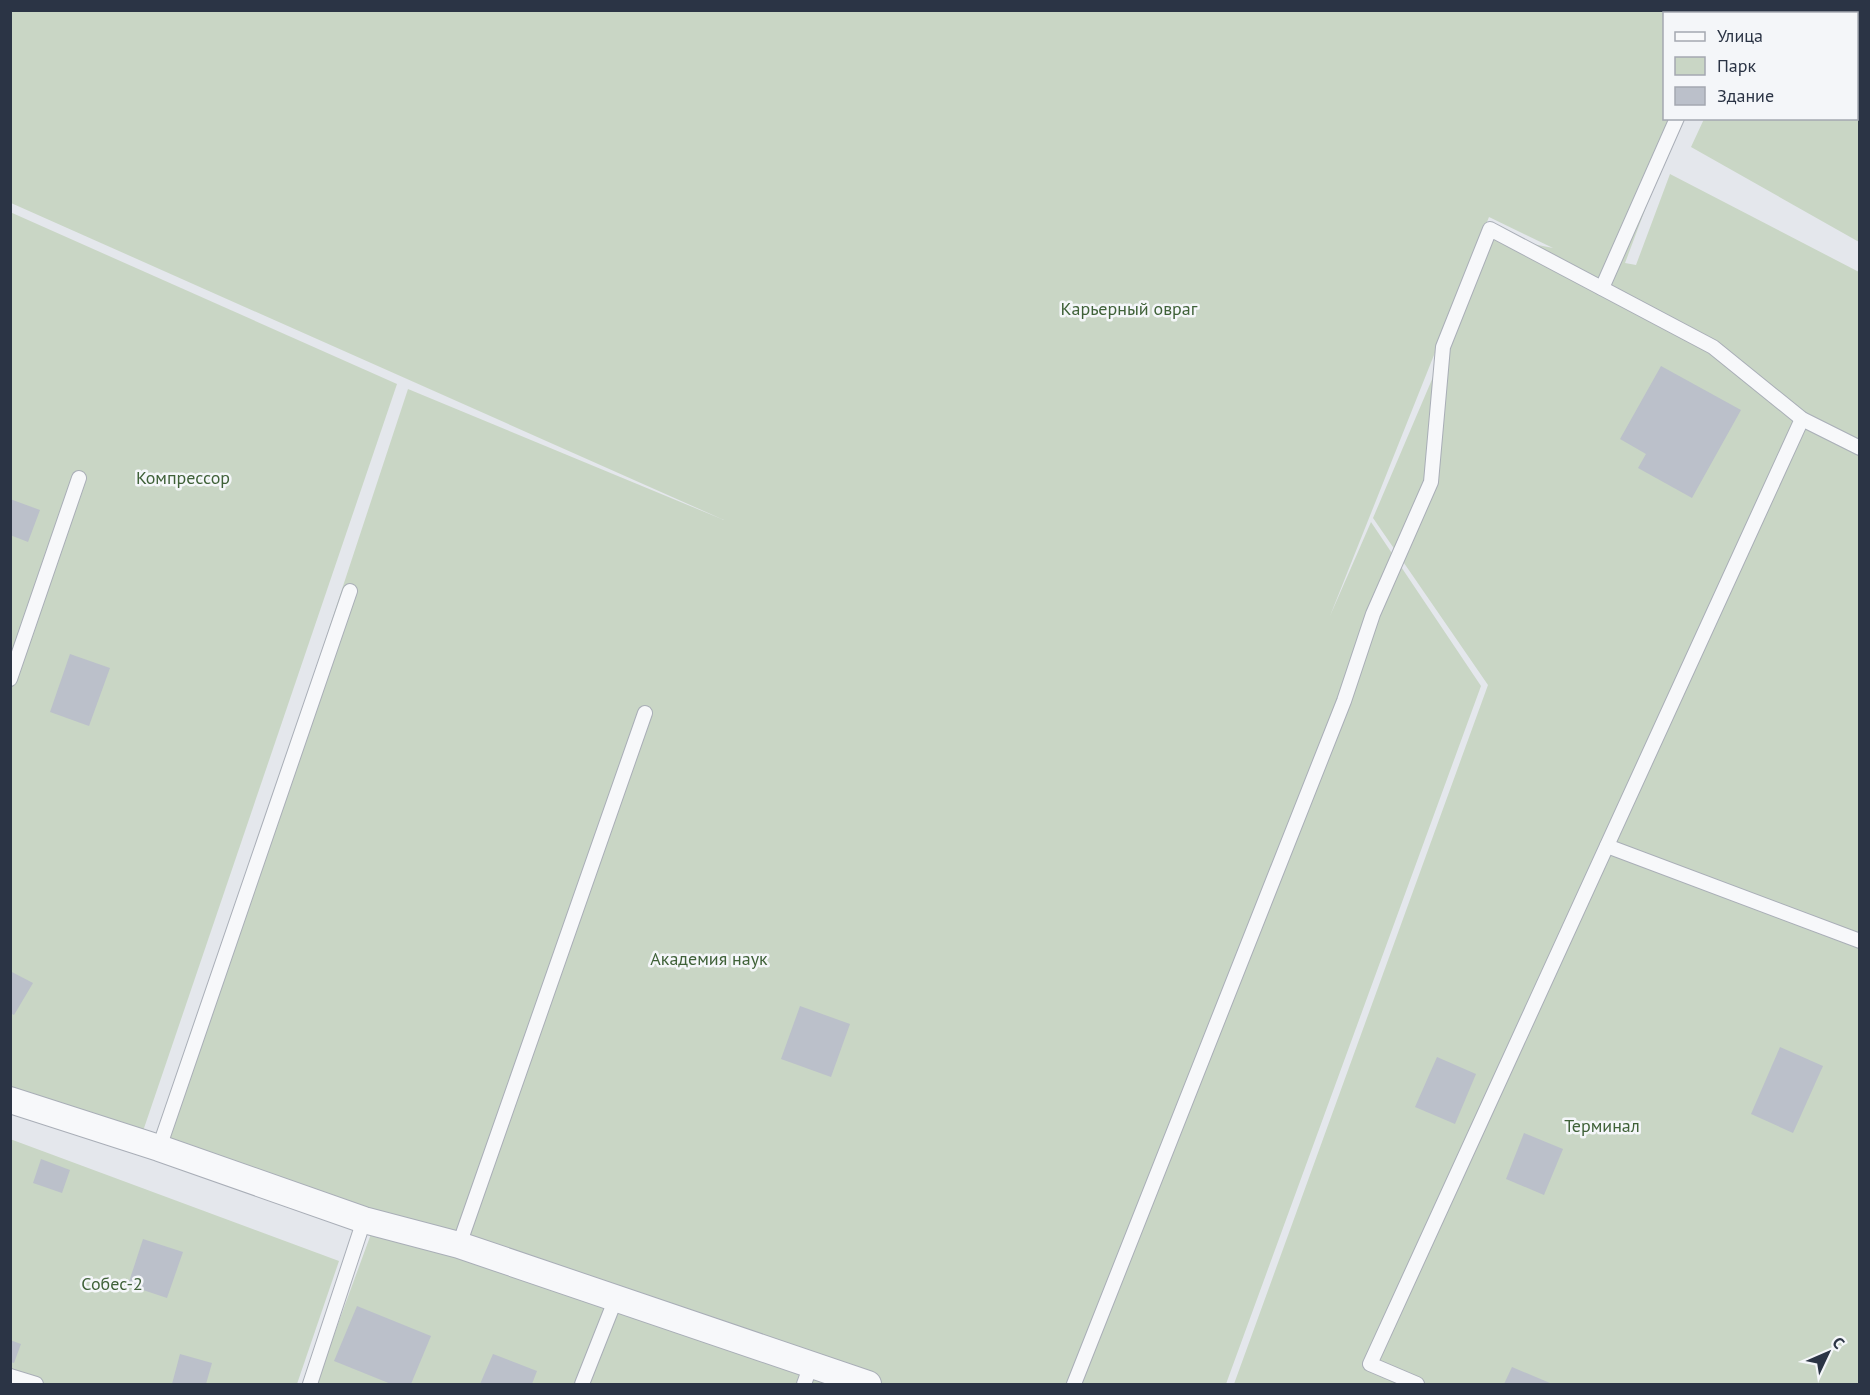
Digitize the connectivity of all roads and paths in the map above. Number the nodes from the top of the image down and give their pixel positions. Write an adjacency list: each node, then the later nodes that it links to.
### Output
1 (1676, 120): 2 (lane)
2 (1602, 288): 3 (lane); 22 (lane)
3 (1802, 419): 4 (lane); 9 (lane)
4 (1860, 448)
5 (79, 478): 7 (lane)
6 (350, 591): 12 (lane)
7 (10, 679)
8 (645, 713): 14 (lane)
9 (1607, 846): 10 (lane); 23 (lane)
10 (1860, 941)
11 (10, 1100): 12 (street)
12 (159, 1148): 13 (street)
13 (364, 1220): 14 (street); 19 (lane)
14 (459, 1245): 15 (street)
15 (616, 1298): 16 (street); 20 (lane)
16 (807, 1375): 21 (street)
17 (10, 1376): 18 (lane)
18 (36, 1384)
19 (310, 1384)
20 (582, 1384)
21 (868, 1384)
22 (1074, 1384)
23 (1417, 1384)

